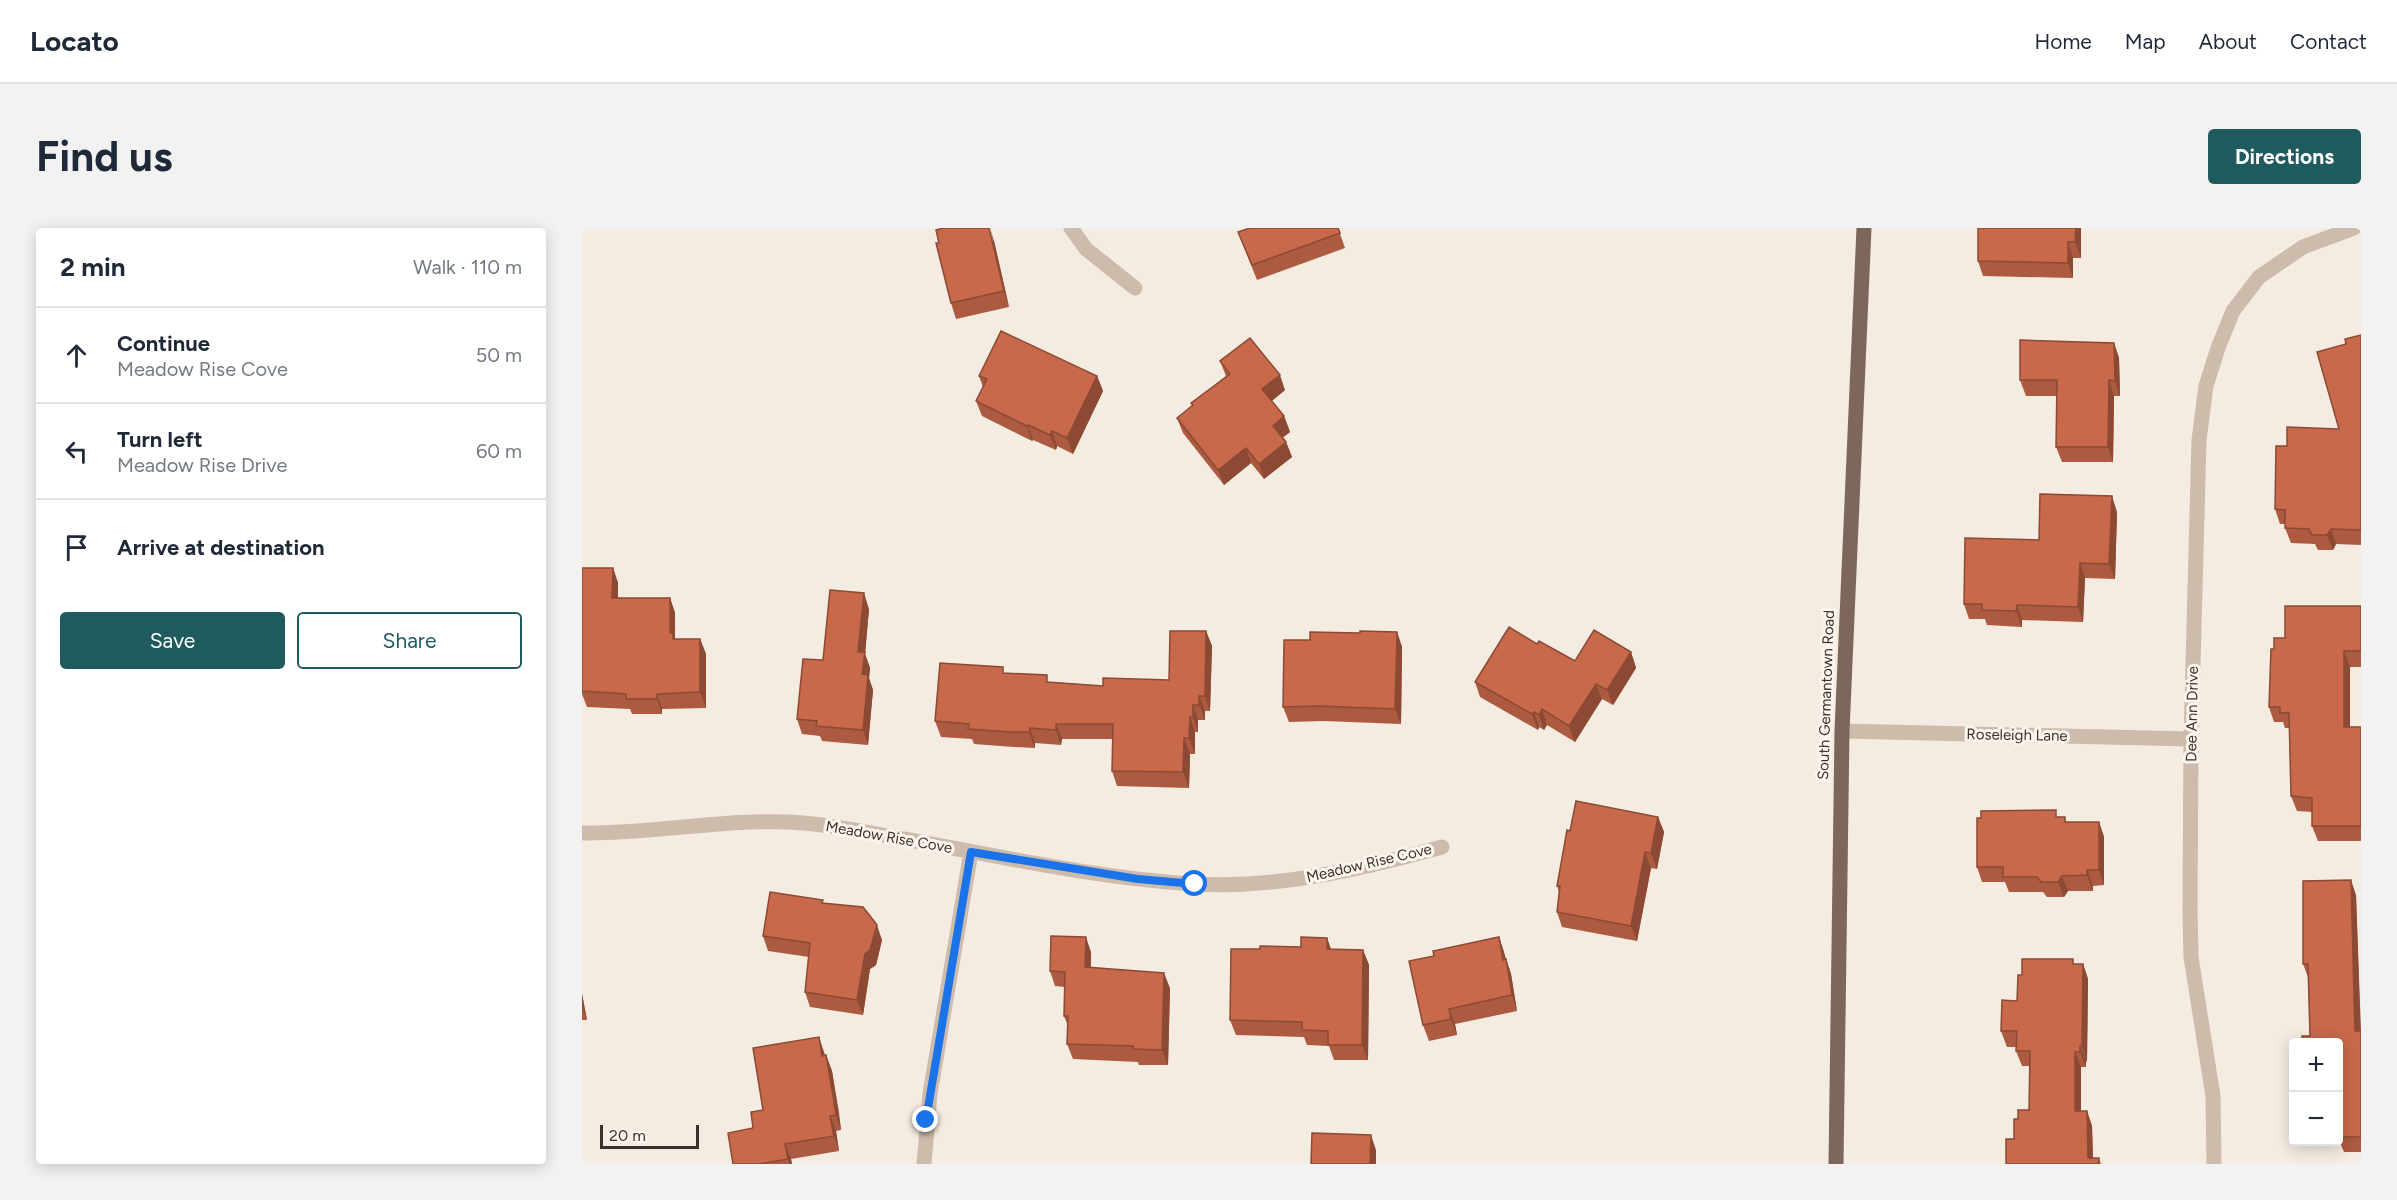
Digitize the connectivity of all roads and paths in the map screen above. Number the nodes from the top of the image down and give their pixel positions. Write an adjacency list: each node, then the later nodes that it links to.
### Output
1 (1071, 228): 4 (street)
2 (1864, 228): 5 (main road, South Germantown Road)
3 (2354, 228): 6 (street, Dee Ann Drive)
4 (1135, 288)
5 (1842, 731): 6 (street, Roseleigh Lane); 11 (main road, South Germantown Road)
6 (2191, 739): 12 (street, Dee Ann Drive)
7 (582, 833): 9 (street, Meadow Rise Cove)
8 (1442, 847): 9 (street, Meadow Rise Cove)
9 (971, 852): 10 (street)
10 (924, 1164)
11 (1836, 1164)
12 (2214, 1164)

